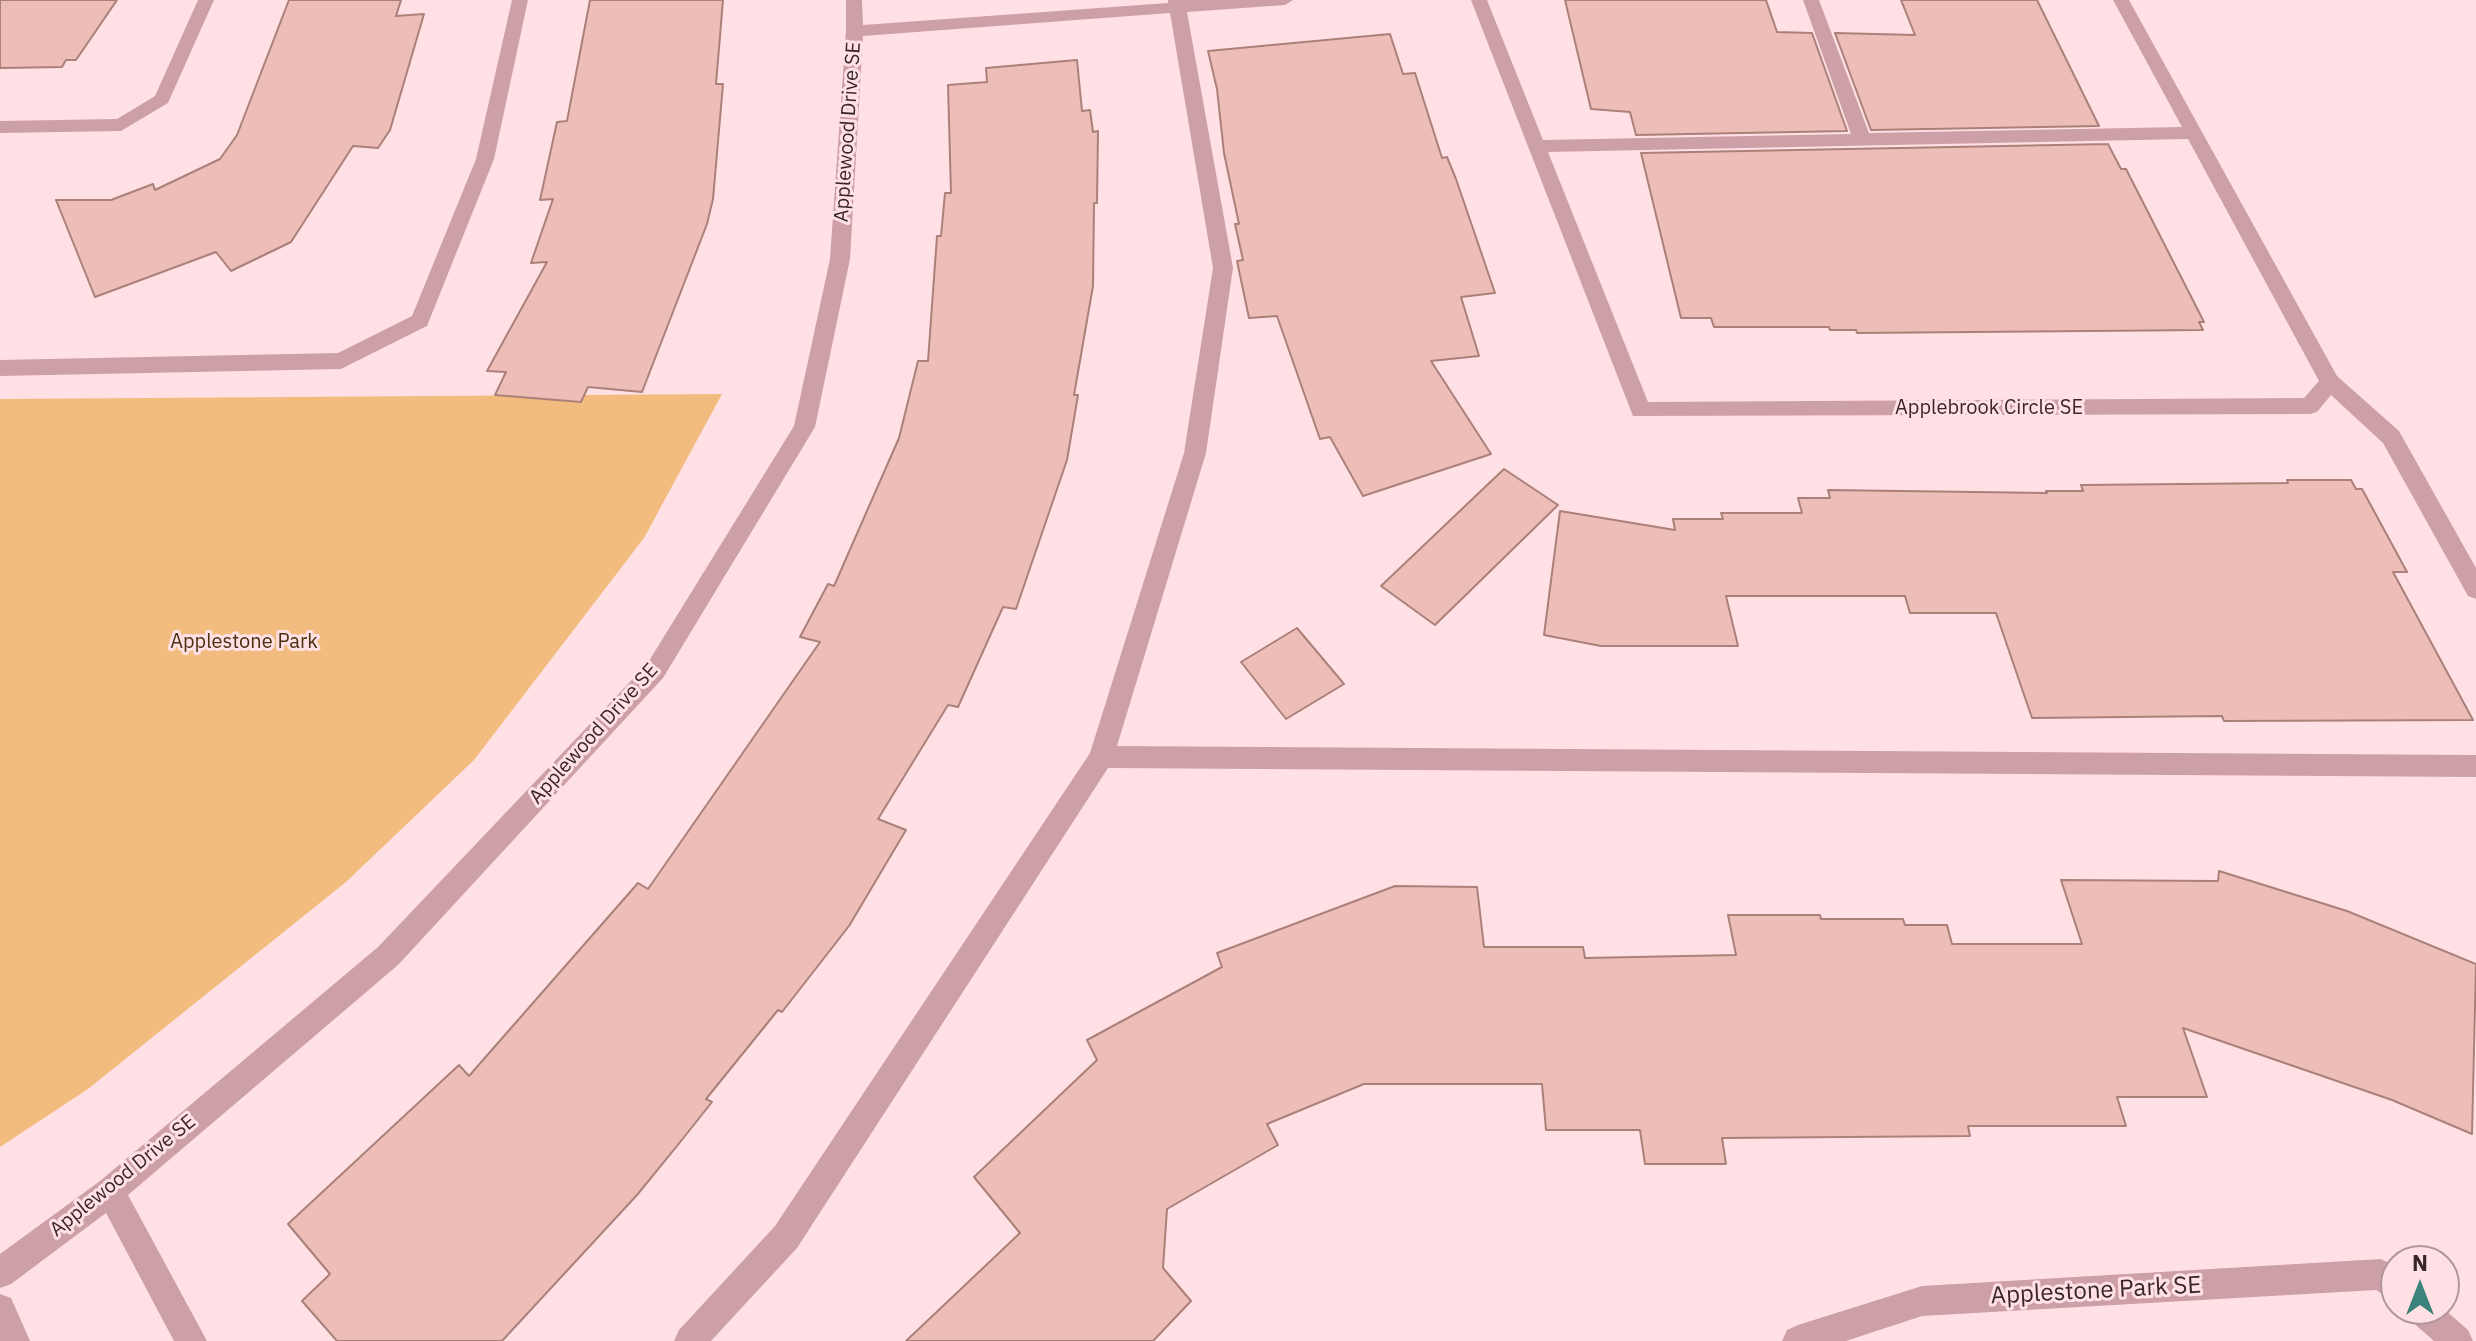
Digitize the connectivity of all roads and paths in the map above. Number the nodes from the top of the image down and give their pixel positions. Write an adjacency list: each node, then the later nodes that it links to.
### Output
1 (206, 0): 10 (street)
2 (520, 0): 14 (street)
3 (854, 0): 9 (street, Applewood Drive SE)
4 (1285, 0): 8 (street)
5 (1479, 0): 13 (street, Applebrook Circle SE)
6 (1811, 0): 12 (street)
7 (2121, 0): 11 (street)
8 (1176, 4): 9 (street); 17 (street)
9 (855, 31): 19 (street, Applewood Drive SE)
10 (0, 127)
11 (2196, 133): 12 (street); 15 (street)
12 (1862, 140): 13 (street)
13 (1538, 146): 15 (street, Applebrook Circle SE)
14 (0, 368)
15 (2330, 382): 16 (street)
16 (2476, 589)
17 (1101, 757): 18 (street); 26 (street)
18 (2476, 766)
19 (110, 1191): 20 (street, Applewood Drive SE); 25 (street)
20 (0, 1273)
21 (2380, 1274): 27 (street, Applestone Park SE)
22 (0, 1309): 24 (street)
23 (2439, 1325): 28 (street)
24 (14, 1341)
25 (191, 1341)
26 (690, 1341)
27 (1798, 1341)
28 (2457, 1341)

